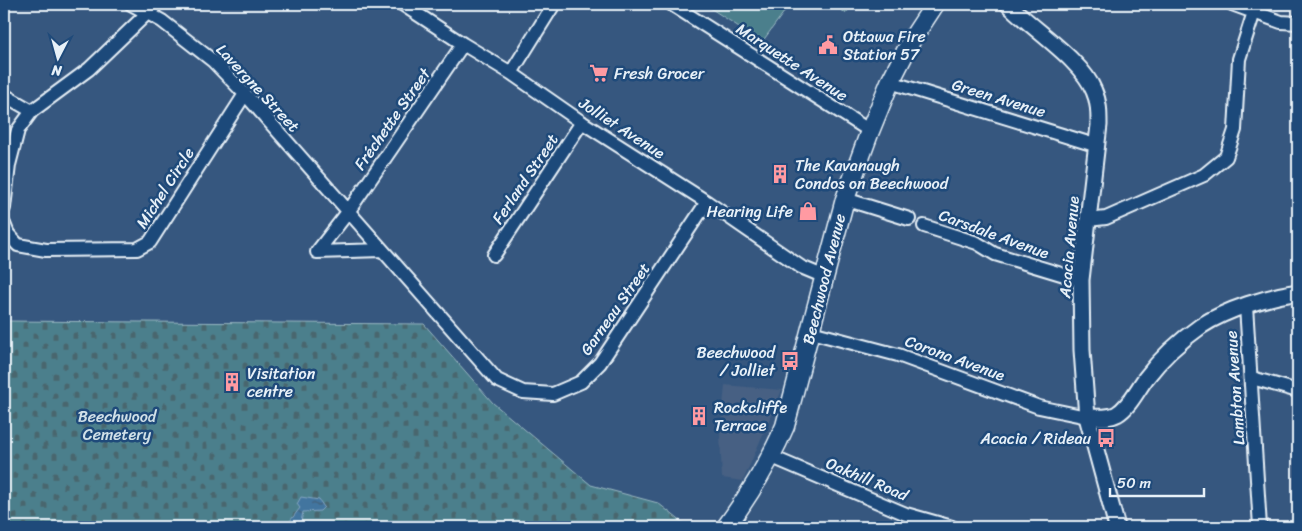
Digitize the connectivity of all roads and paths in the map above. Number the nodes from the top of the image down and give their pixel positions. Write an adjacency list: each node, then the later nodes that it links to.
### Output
1 (131, 4): 10 (street, Lavergne Street)
2 (157, 4): 10 (street)
3 (402, 4): 12 (street, Jolliet Avenue)
4 (554, 4): 13 (street)
5 (671, 4): 19 (street, Marquette Avenue)
6 (935, 4): 14 (main road, Beechwood Avenue)
7 (1008, 4): 20 (street, Acacia Avenue)
8 (1233, 4): 9 (street)
9 (1254, 12): 11 (street); 26 (street)
10 (146, 13): 15 (street, Lavergne Street); 17 (street)
11 (1298, 23)
12 (463, 44): 13 (street, Jolliet Avenue); 24 (street, Fréchette Street)
13 (511, 72): 18 (street, Jolliet Avenue)
14 (890, 82): 19 (main road, Beechwood Avenue); 20 (street, Green Avenue)
15 (245, 94): 24 (street, Lavergne Street); 27 (street, Michel Circle)
16 (4, 95): 17 (street)
17 (32, 111): 23 (street)
18 (582, 122): 22 (street, Jolliet Avenue); 30 (street, Ferland Street)
19 (870, 131): 21 (main road, Beechwood Avenue)
20 (1098, 146): 26 (street, Acacia Avenue)
21 (845, 199): 25 (street); 31 (main road, Beechwood Avenue)
22 (707, 202): 31 (street, Jolliet Avenue); 38 (street, Garneau Street)
23 (4, 208)
24 (348, 212): 29 (street, Lavergne Street); 29 (street)
25 (909, 219)
26 (1088, 220): 32 (street, Acacia Avenue)
27 (4, 224)
28 (924, 226): 32 (street, Carsdale Avenue)
29 (382, 250): 38 (street, Lavergne Street)
30 (494, 255)
31 (825, 277): 35 (main road, Beechwood Avenue)
32 (1081, 280): 39 (street, Acacia Avenue)
33 (1298, 292): 34 (street)
34 (1246, 306): 36 (street, Lambton Avenue); 39 (street)
35 (811, 332): 39 (street, Corona Avenue); 40 (main road, Beechwood Avenue)
36 (1252, 378): 37 (street); 44 (street, Lambton Avenue)
37 (1298, 391)
38 (523, 392)
39 (1087, 417): 43 (street, Acacia Avenue)
40 (772, 457): 41 (main road, Beechwood Avenue); 42 (street, Oakhill Road)
41 (726, 527)
42 (952, 527)
43 (1117, 527)
44 (1260, 527)

